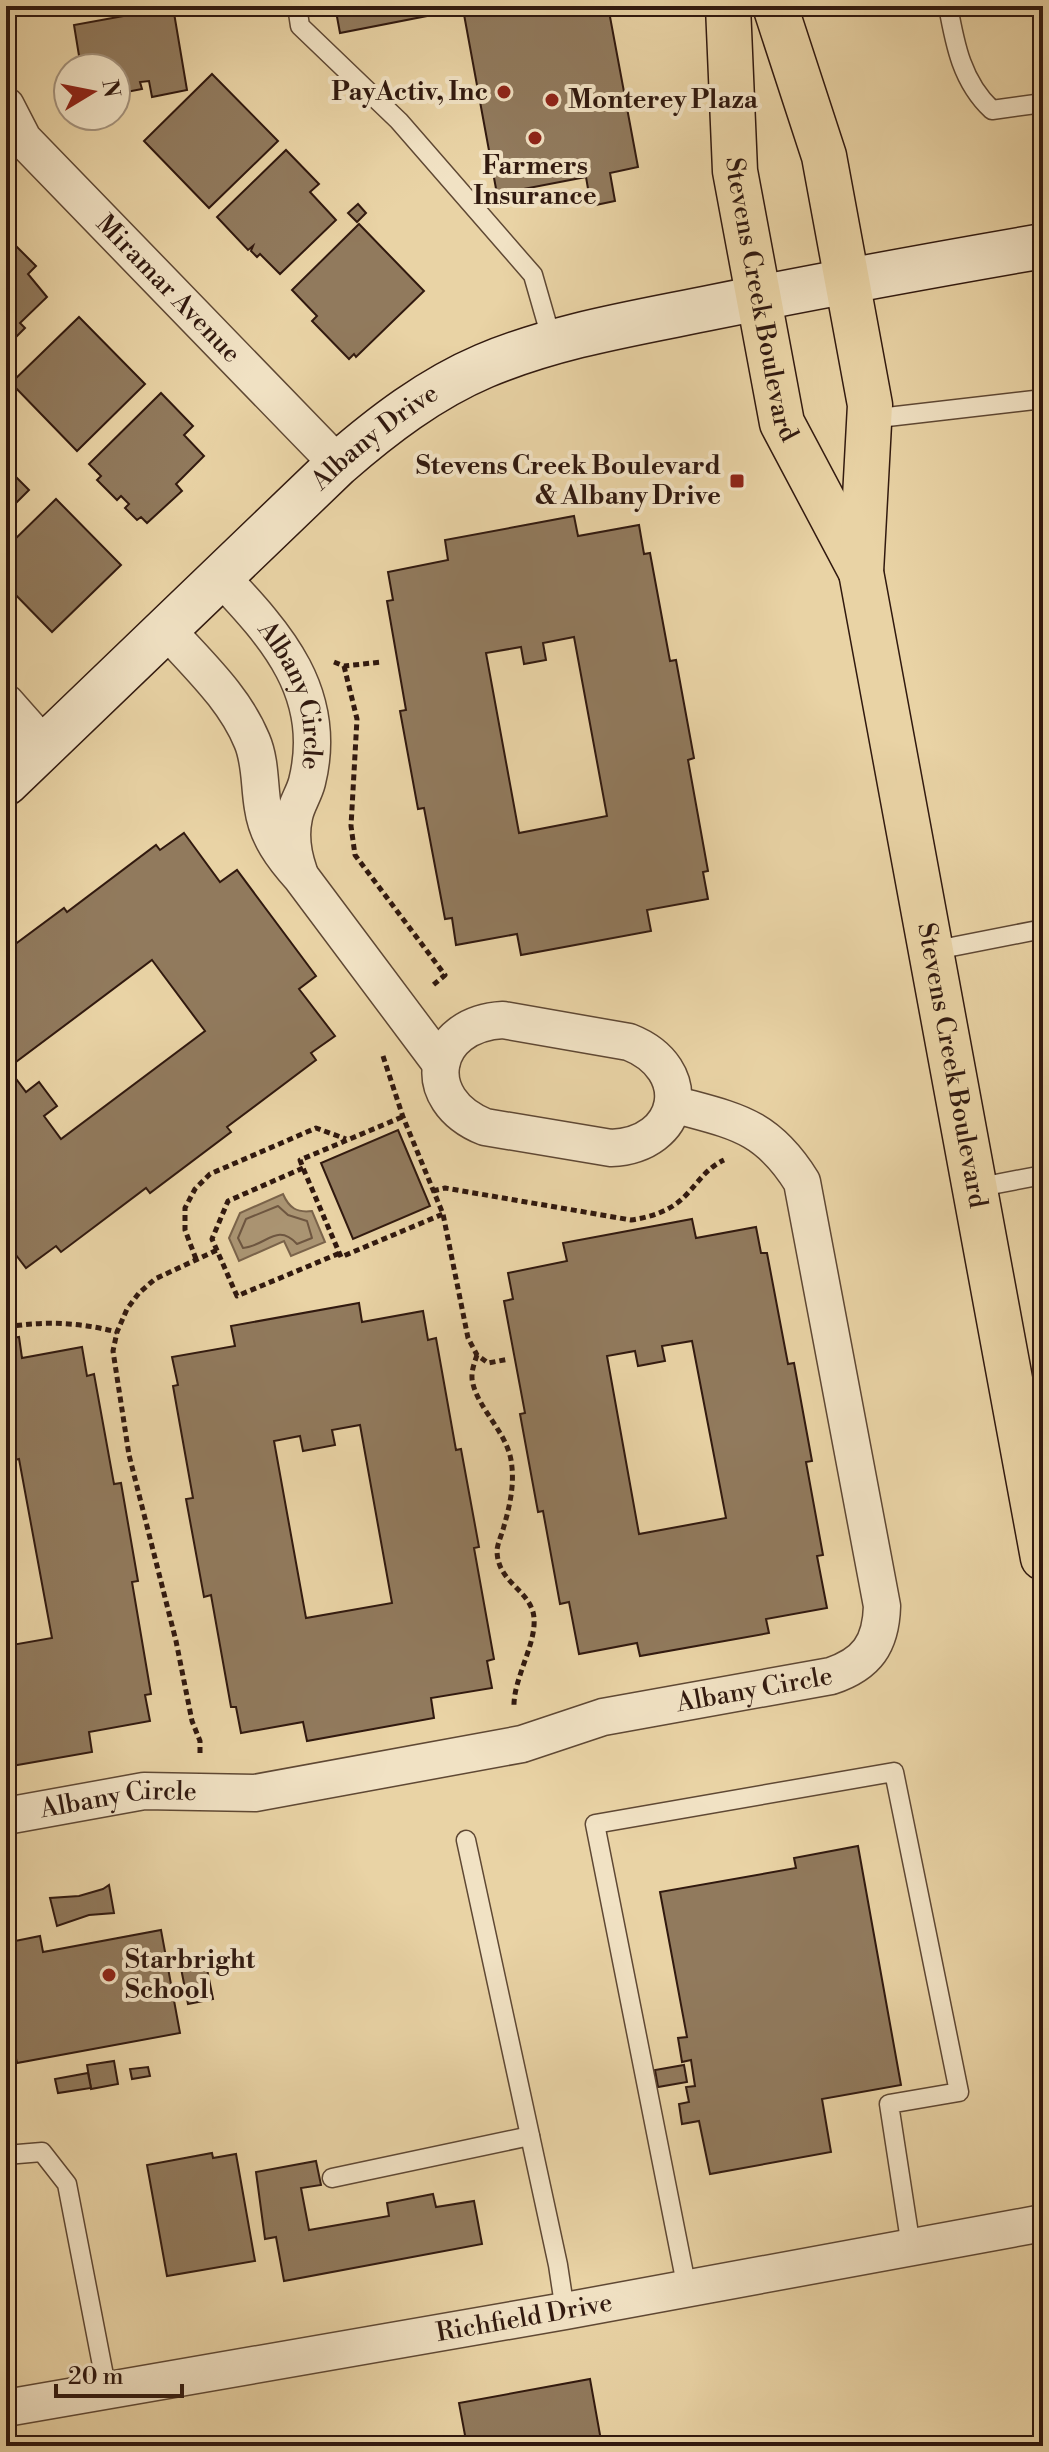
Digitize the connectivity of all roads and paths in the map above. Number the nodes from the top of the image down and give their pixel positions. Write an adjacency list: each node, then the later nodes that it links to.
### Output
1 (297, 6): 10 (lane)
2 (728, 6): 9 (main road, Stevens Creek Boulevard)
3 (775, 6): 8 (main road, Stevens Creek Boulevard)
4 (951, 6): 5 (lane)
5 (1043, 103)
6 (6, 106): 13 (street, Miramar Avenue)
7 (1043, 246): 8 (street, Albany Drive)
8 (848, 281): 9 (street, Albany Drive); 12 (main road, Stevens Creek Boulevard)
9 (759, 298): 10 (street, Albany Drive); 14 (main road, Stevens Creek Boulevard)
10 (552, 341): 13 (street, Albany Drive)
11 (1043, 399): 12 (lane)
12 (870, 419): 14 (main road, Stevens Creek Boulevard)
13 (338, 464): 15 (street, Albany Drive)
14 (861, 572): 26 (main road, Stevens Creek Boulevard)
15 (220, 576): 16 (street, Albany Drive); 21 (street, Albany Circle)
16 (166, 629): 20 (street, Albany Drive); 22 (street, Albany Circle)
17 (329, 660): 18 (path)
18 (382, 662)
19 (6, 703): 20 (street)
20 (44, 746): 23 (street, Albany Drive)
21 (310, 771): 22 (street); 24 (street, Albany Circle)
22 (261, 776): 24 (street, Albany Circle)
23 (6, 783)
24 (301, 877): 27 (street, Albany Circle)
25 (1043, 929): 26 (lane)
26 (931, 951): 34 (main road, Stevens Creek Boulevard)
27 (441, 1064): 28 (street); 28 (street, Albany Circle)
28 (673, 1104): 30 (street, Albany Circle)
29 (403, 1117): 31 (path)
30 (768, 1139): 35 (path); 44 (street, Albany Circle)
31 (347, 1140): 32 (path); 39 (path)
32 (303, 1168): 37 (path); 38 (path)
33 (1043, 1175): 34 (lane)
34 (975, 1188): 43 (main road, Stevens Creek Boulevard)
35 (433, 1191)
36 (443, 1214): 38 (path)
37 (217, 1250): 38 (path); 39 (path)
38 (340, 1253)
39 (196, 1259): 41 (path)
40 (6, 1327): 41 (path)
41 (117, 1332): 45 (path)
42 (477, 1355): 44 (path)
43 (1043, 1558)
44 (522, 1744): 45 (street, Albany Circle)
45 (199, 1792): 46 (street, Albany Circle)
46 (6, 1816)
47 (466, 1840): 48 (lane)
48 (530, 2136): 50 (lane); 54 (lane)
49 (6, 2155): 55 (lane)
50 (332, 2178)
51 (1043, 2223): 52 (street, Richfield Drive)
52 (911, 2247): 53 (street, Richfield Drive); 53 (lane)
53 (687, 2289): 54 (street, Richfield Drive)
54 (565, 2311): 55 (street, Richfield Drive)
55 (107, 2391): 56 (street, Richfield Drive)
56 (6, 2408)

